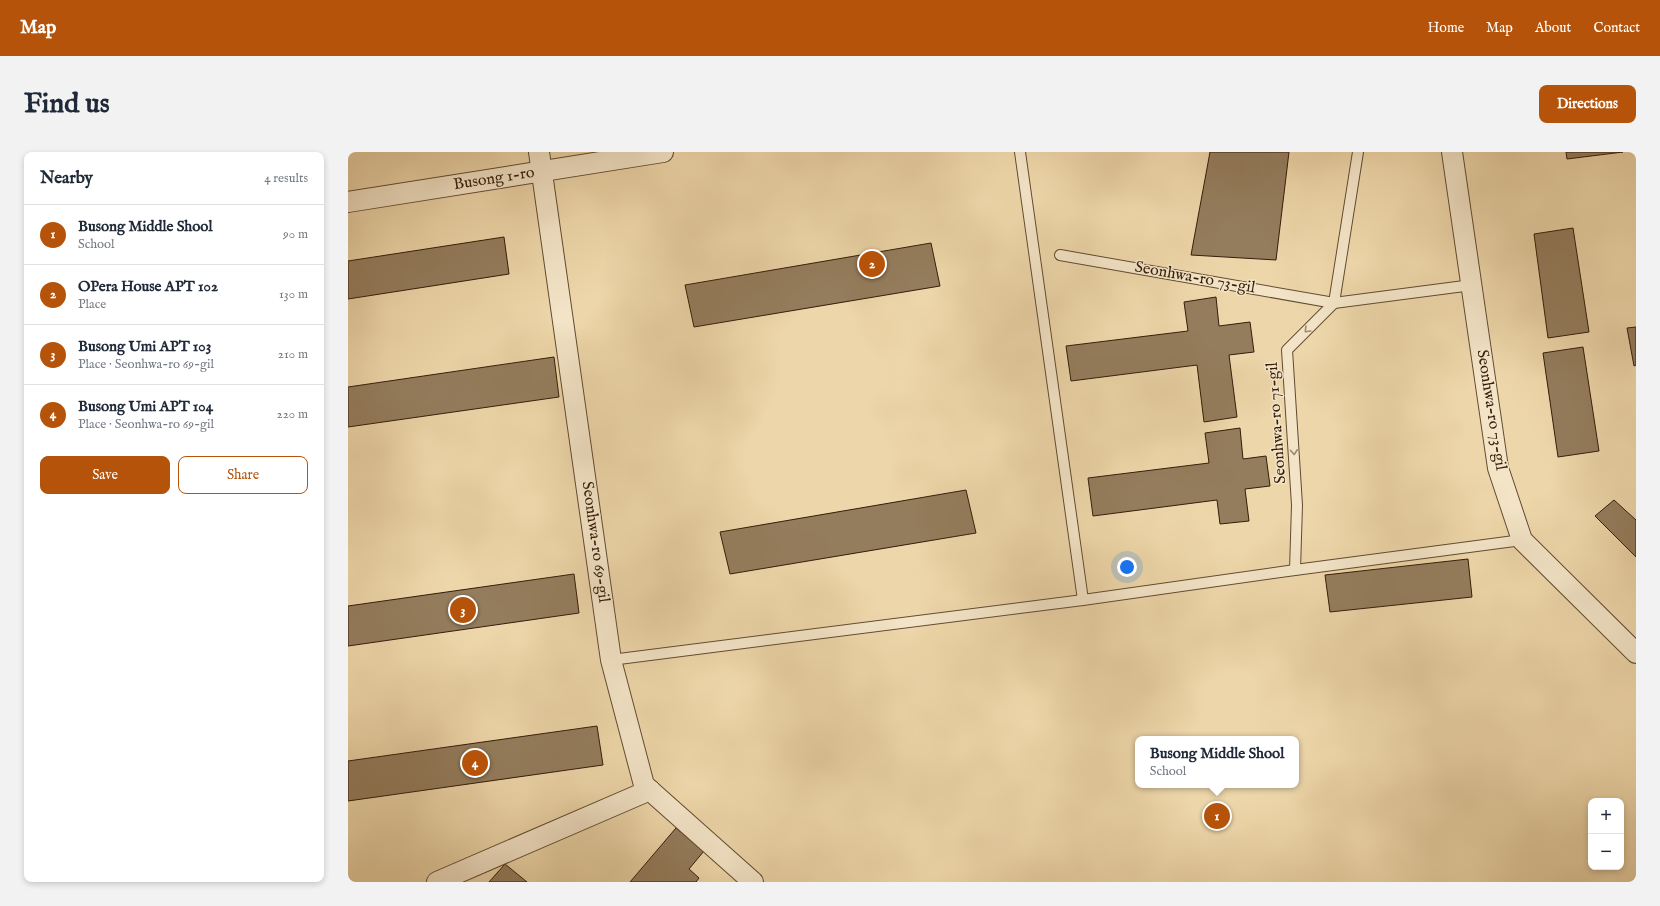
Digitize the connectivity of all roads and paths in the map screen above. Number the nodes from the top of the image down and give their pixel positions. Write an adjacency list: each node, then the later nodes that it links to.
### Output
1 (663, 152): 5 (street, Busong 1-ro)
2 (1020, 152): 12 (lane)
3 (1358, 152): 9 (lane)
4 (1452, 152): 8 (street, Seonhwa-ro 73-gil)
5 (540, 162): 6 (street, Busong 1-ro); 14 (street, Seonhwa-ro 69-gil)
6 (348, 202)
7 (1060, 254): 9 (lane, Seonhwa-ro 73-gil)
8 (1472, 285): 9 (lane, Seonhwa-ro 73-gil); 10 (street, Seonhwa-ro 73-gil)
9 (1334, 303): 11 (lane, Seonhwa-ro 71-gil, one-way to 11)
10 (1522, 540): 11 (lane); 13 (street, Seonhwa-ro 73-gil)
11 (1295, 570): 12 (lane)
12 (1083, 600): 14 (lane)
13 (1636, 653)
14 (611, 660): 15 (street, Seonhwa-ro 69-gil)
15 (650, 790): 16 (street); 17 (street, Seonhwa-ro 69-gil)
16 (437, 882)
17 (753, 882)

